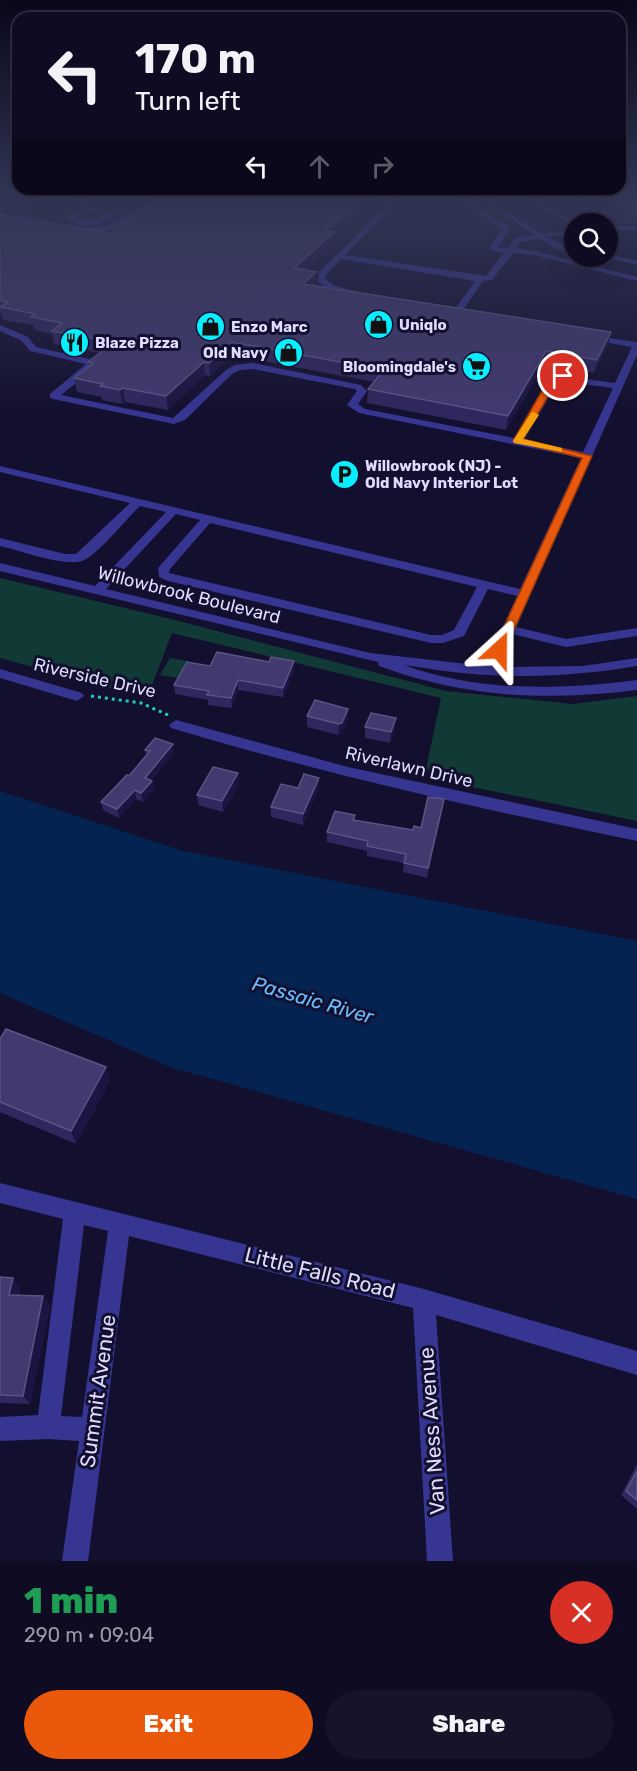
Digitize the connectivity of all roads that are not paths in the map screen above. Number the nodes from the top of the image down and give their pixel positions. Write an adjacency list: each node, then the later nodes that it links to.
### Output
1 (325, 271): 7 (street)
2 (428, 271): 5 (street)
3 (494, 271): 5 (street)
4 (605, 271): 6 (street)
5 (480, 279): 8 (street)
6 (637, 279)
7 (359, 295)
8 (471, 316)
9 (0, 328): 14 (street)
10 (576, 335): 11 (street)
11 (637, 345): 12 (street)
12 (634, 356): 13 (street)
13 (617, 386): 14 (street); 15 (street)
14 (518, 441): 15 (street)
15 (588, 456): 24 (street)
16 (0, 470): 17 (street)
17 (137, 502): 18 (street); 20 (street)
18 (173, 511): 19 (street); 23 (street)
19 (207, 519): 22 (street); 22 (street)
20 (0, 542)
21 (0, 567): 23 (street, Willowbrook Boulevard)
22 (484, 584): 24 (street)
23 (97, 591): 27 (street, Willowbrook Boulevard)
24 (524, 594): 25 (street)
25 (508, 629): 26 (street); 29 (street)
26 (637, 632)
27 (370, 657): 29 (street, Willowbrook Boulevard); 31 (street, Willowbrook Boulevard)
28 (637, 662): 29 (street, Willowbrook Boulevard)
29 (489, 671)
30 (0, 673): 32 (street, Riverside Drive)
31 (637, 685)
32 (77, 696)
33 (176, 725): 34 (street, Riverlawn Drive)
34 (637, 835)
35 (0, 1193): 36 (street, Little Falls Road)
36 (75, 1211): 37 (street, Little Falls Road); 40 (street)
37 (120, 1222): 38 (street, Little Falls Road); 42 (street, Summit Avenue)
38 (424, 1300): 39 (street, Little Falls Road); 44 (street, Van Ness Avenue)
39 (637, 1363)
40 (48, 1427): 41 (street); 42 (street)
41 (0, 1429)
42 (92, 1430): 43 (street, Summit Avenue)
43 (75, 1561)
44 (440, 1561)

